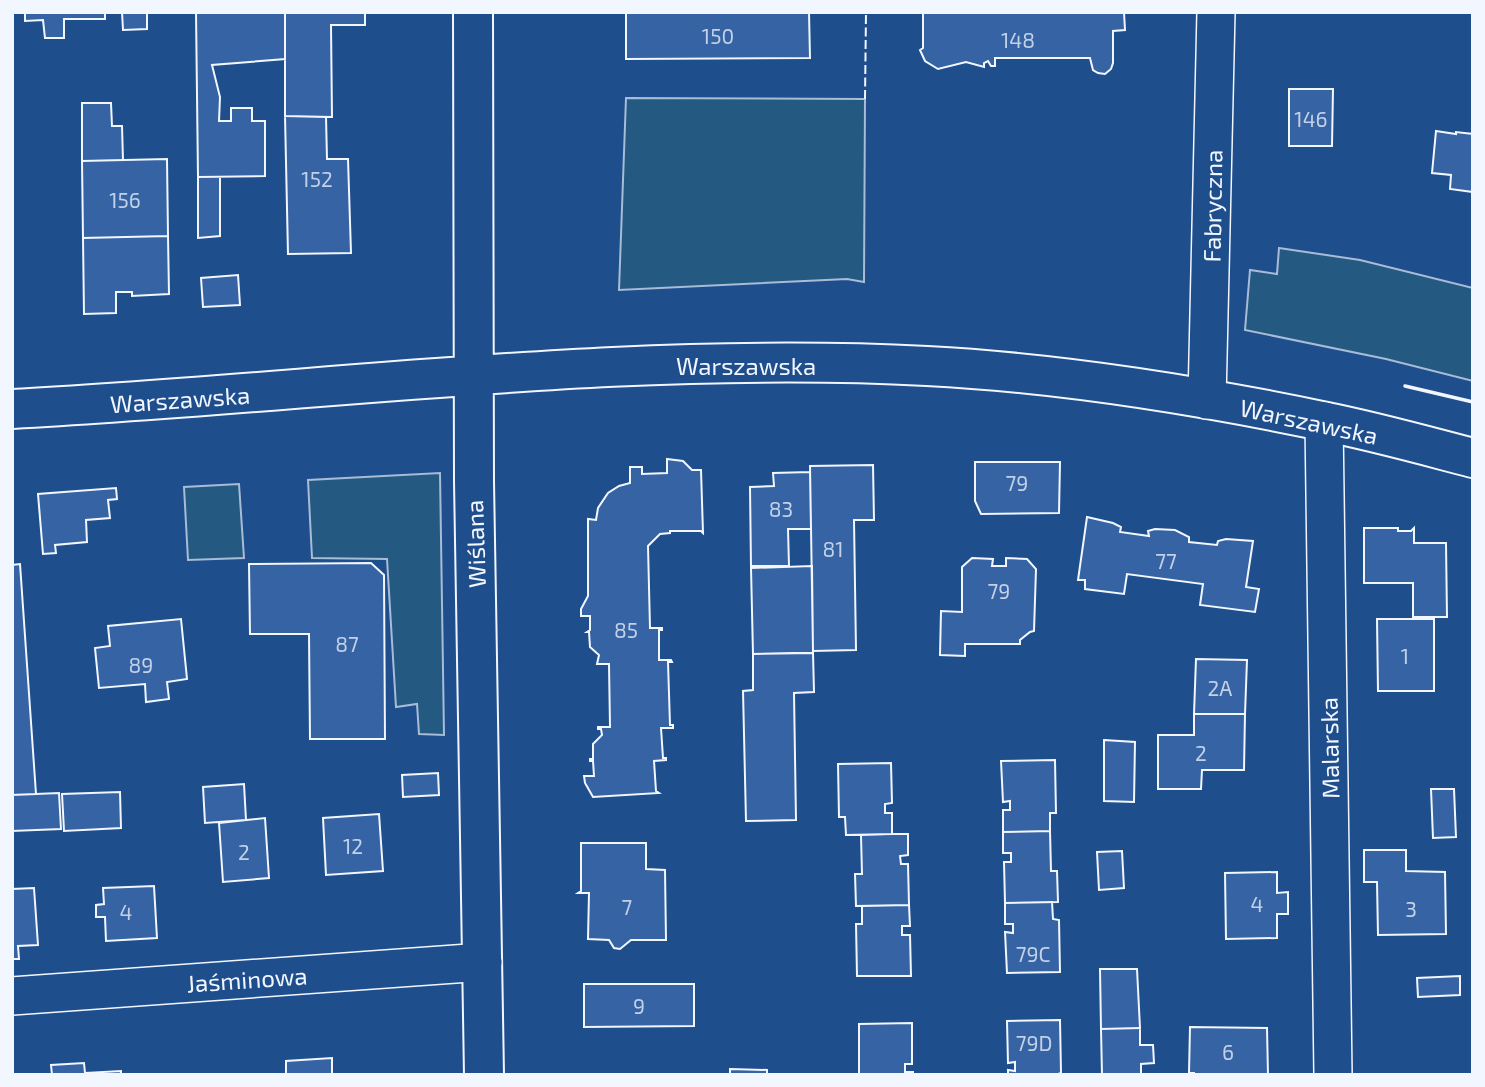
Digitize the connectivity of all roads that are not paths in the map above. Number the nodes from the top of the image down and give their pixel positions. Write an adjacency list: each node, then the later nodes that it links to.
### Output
1 (473, 12): 3 (street, Wiślana)
2 (1216, 12): 4 (street, Fabryczna)
3 (475, 377): 4 (street, Warszawska); 5 (street, Warszawska); 8 (street, Wiślana)
4 (1207, 400): 6 (street, Warszawska)
5 (12, 409)
6 (1324, 421): 7 (street, Warszawska); 11 (street, Malarska)
7 (1473, 458)
8 (482, 962): 9 (street, Jaśminowa); 10 (street, Wiślana)
9 (12, 996)
10 (484, 1075)
11 (1333, 1075)

